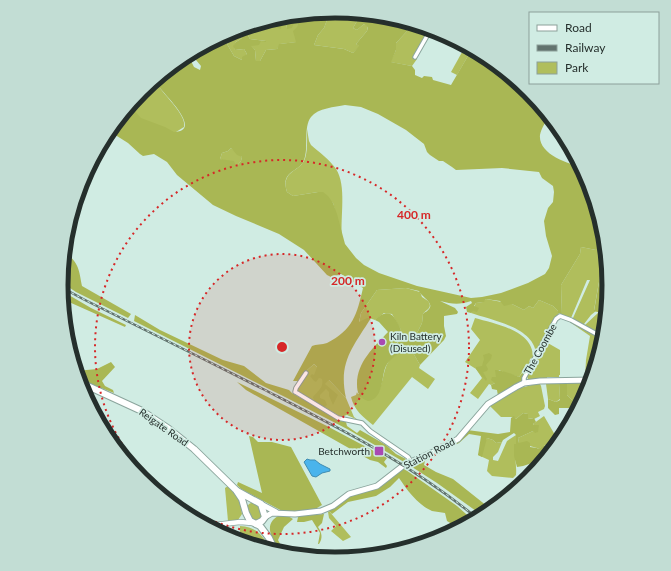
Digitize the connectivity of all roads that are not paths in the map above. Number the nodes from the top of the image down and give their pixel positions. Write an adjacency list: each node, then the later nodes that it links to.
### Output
1 (428, 34): 2 (street)
2 (415, 56)
3 (598, 335): 6 (street, The Coombe)
4 (306, 373): 8 (street)
5 (586, 380): 6 (main road)
6 (524, 383): 8 (main road, Station Road)
7 (87, 386): 9 (main road, Reigate Road)
8 (411, 462): 13 (main road, Station Road)
9 (236, 490): 10 (main road, Reigate Road); 12 (main road, Reigate Road)
10 (254, 500): 11 (main road); 12 (main road)
11 (261, 504): 13 (main road, Station Road); 14 (main road)
12 (245, 510): 15 (street); 16 (main road)
13 (278, 512): 14 (main road, Station Road)
14 (265, 518): 16 (main road); 18 (main road)
15 (240, 522): 16 (street); 17 (street)
16 (254, 523): 18 (main road)
17 (217, 525)
18 (269, 538): 19 (main road)
19 (273, 546)

